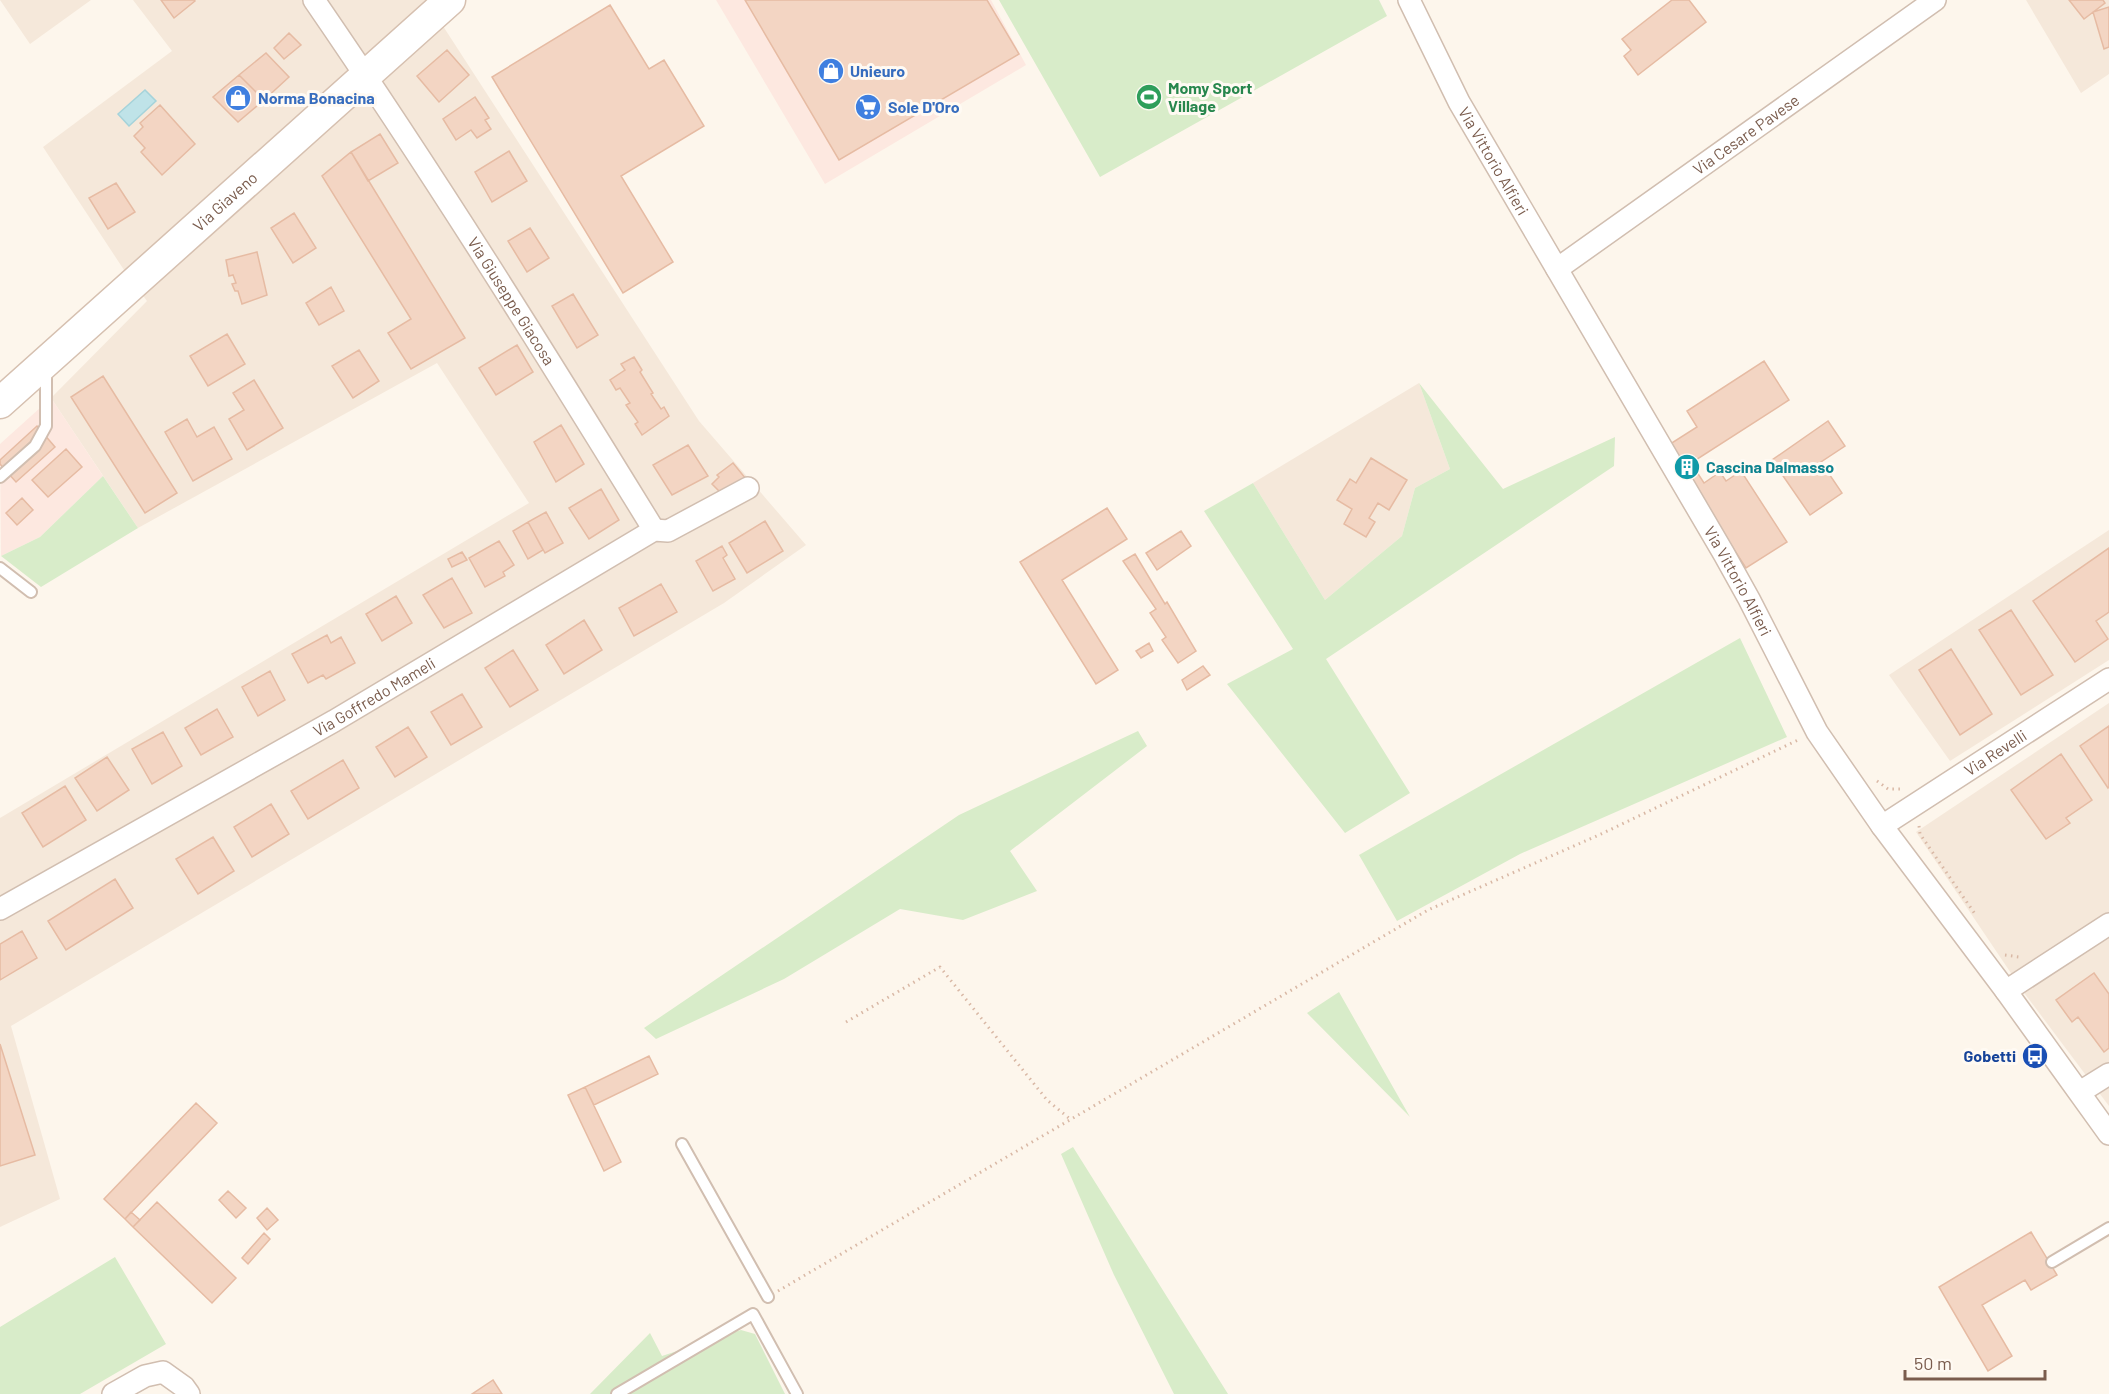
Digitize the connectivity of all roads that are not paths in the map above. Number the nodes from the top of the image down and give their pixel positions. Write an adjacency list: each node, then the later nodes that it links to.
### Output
1 (314, 0): 5 (street, Via Giuseppe Giacosa)
2 (450, 0): 5 (main road, Via Giaveno)
3 (1409, 0): 6 (street, Via Vittorio Alfieri)
4 (1935, 0): 6 (street, Via Cesare Pavese)
5 (366, 75): 7 (main road, Via Giaveno); 11 (street, Via Giuseppe Giacosa)
6 (1557, 269): 15 (street, Via Vittorio Alfieri)
7 (46, 362): 8 (main road, Via Giaveno); 9 (lane)
8 (0, 403)
9 (0, 477)
10 (748, 488): 11 (street, Via Goffredo Mameli)
11 (654, 530): 16 (street, Via Goffredo Mameli)
12 (0, 568): 13 (lane)
13 (31, 592)
14 (2109, 679): 15 (street, Via Revelli)
15 (1882, 826): 18 (street, Via Vittorio Alfieri)
16 (0, 909)
17 (2109, 924): 18 (street)
18 (2006, 990): 20 (street, Via Vittorio Alfieri)
19 (2109, 1074): 20 (street)
20 (2080, 1092): 21 (street, Via Vittorio Alfieri)
21 (2109, 1134)
22 (682, 1144): 25 (lane)
23 (2109, 1228): 24 (lane)
24 (2052, 1262)
25 (768, 1297)
26 (113, 1394): 27 (street)
27 (189, 1394)
28 (616, 1394): 29 (lane)
29 (797, 1394)

